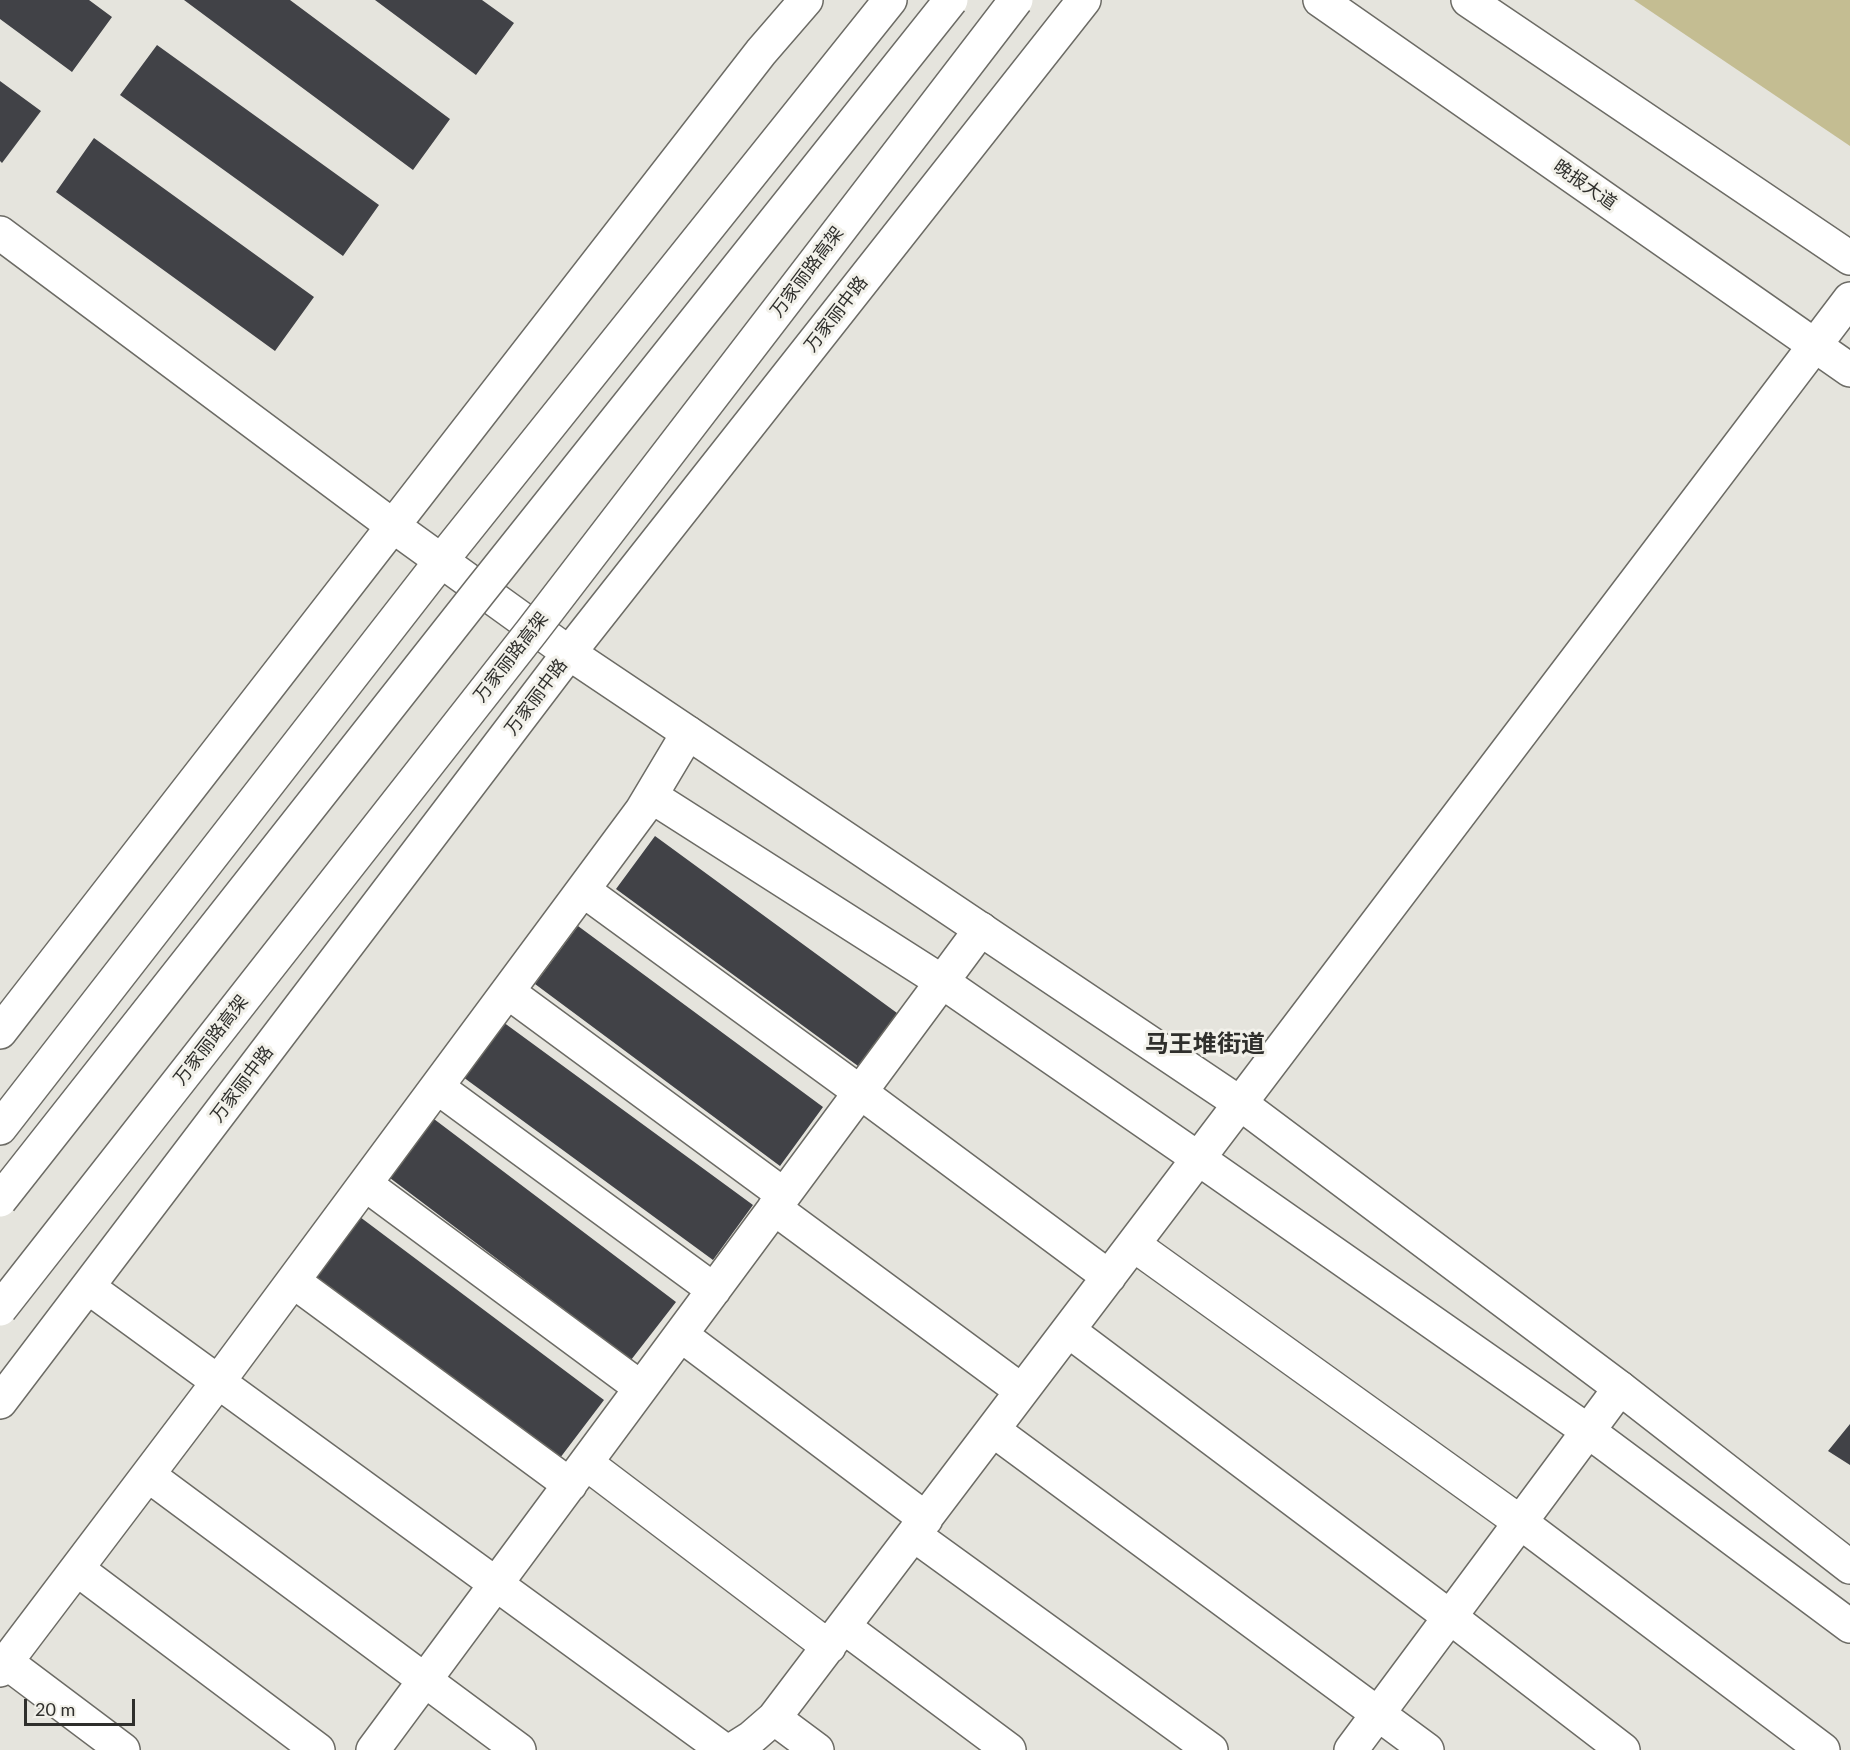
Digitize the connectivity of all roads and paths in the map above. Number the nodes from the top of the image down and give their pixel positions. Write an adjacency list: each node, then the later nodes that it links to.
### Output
1 (806, 0): 13 (main road)
2 (890, 0): 14 (main road)
3 (951, 0): 29 (main road, bridge)
4 (1016, 0): 36 (main road, 万家丽路高架, bridge)
5 (1084, 0): 15 (main road, 万家丽中路)
6 (1320, 0): 11 (main road, 晚报大道)
7 (1468, 0): 9 (main road)
8 (0, 233): 13 (main road)
9 (1850, 258)
10 (1850, 299): 11 (main road)
11 (1815, 345): 12 (main road, 晚报大道); 25 (main road)
12 (1850, 370)
13 (393, 526): 14 (main road); 22 (main road)
14 (441, 561): 15 (main road); 26 (main road)
15 (569, 653): 16 (main road); 34 (main road, 万家丽中路)
16 (688, 732): 17 (main road); 19 (main road)
17 (651, 796): 18 (main road); 20 (main road)
18 (583, 890): 21 (main road); 24 (main road)
19 (981, 929): 20 (main road); 25 (main road)
20 (941, 981): 24 (main road); 27 (main road)
21 (508, 992): 23 (main road); 30 (main road)
22 (0, 1032)
23 (437, 1087): 28 (main road); 35 (main road)
24 (860, 1092): 30 (main road); 32 (main road)
25 (1241, 1104): 27 (main road); 41 (main road)
26 (0, 1128)
27 (1199, 1159): 31 (main road); 45 (main road)
28 (365, 1184): 33 (main road); 40 (main road)
29 (0, 1200)
30 (779, 1201): 35 (main road); 42 (main road)
31 (1134, 1245): 32 (main road); 48 (main road)
32 (1109, 1278): 37 (main road)
33 (293, 1281): 39 (main road); 46 (main road)
34 (88, 1287): 39 (main road); 43 (main road, 万家丽中路)
35 (714, 1290): 38 (main road)
36 (0, 1309)
37 (1069, 1331): 42 (main road); 53 (main road)
38 (681, 1335): 40 (main road); 49 (main road)
39 (218, 1382): 47 (main road); 52 (main road)
40 (641, 1388): 46 (main road)
41 (1620, 1388): 45 (main road); 50 (main road)
42 (1022, 1391): 44 (main road)
43 (0, 1402)
44 (993, 1430): 49 (main road); 58 (main road)
45 (1588, 1431): 48 (main road); 54 (main road)
46 (578, 1474): 52 (main road); 55 (main road)
47 (148, 1475): 51 (main road); 57 (main road)
48 (1520, 1522): 53 (main road); 72 (main road)
49 (920, 1527): 55 (main road); 68 (main road)
50 (1850, 1567)
51 (77, 1569): 56 (main road); 61 (main road)
52 (496, 1585): 57 (main road); 64 (main road)
53 (1450, 1617): 58 (main road); 71 (main road)
54 (1850, 1626)
55 (836, 1637): 59 (main road); 67 (main road)
56 (3, 1666): 60 (main road)
57 (425, 1681): 62 (main road); 63 (main road)
58 (1378, 1714): 69 (main road); 70 (main road)
59 (774, 1718): 65 (main road); 66 (main road)
60 (123, 1750)
61 (318, 1750)
62 (374, 1750)
63 (519, 1750)
64 (724, 1750)
65 (732, 1750)
66 (817, 1750)
67 (1009, 1750)
68 (1211, 1750)
69 (1351, 1750)
70 (1427, 1750)
71 (1623, 1750)
72 (1823, 1750)

